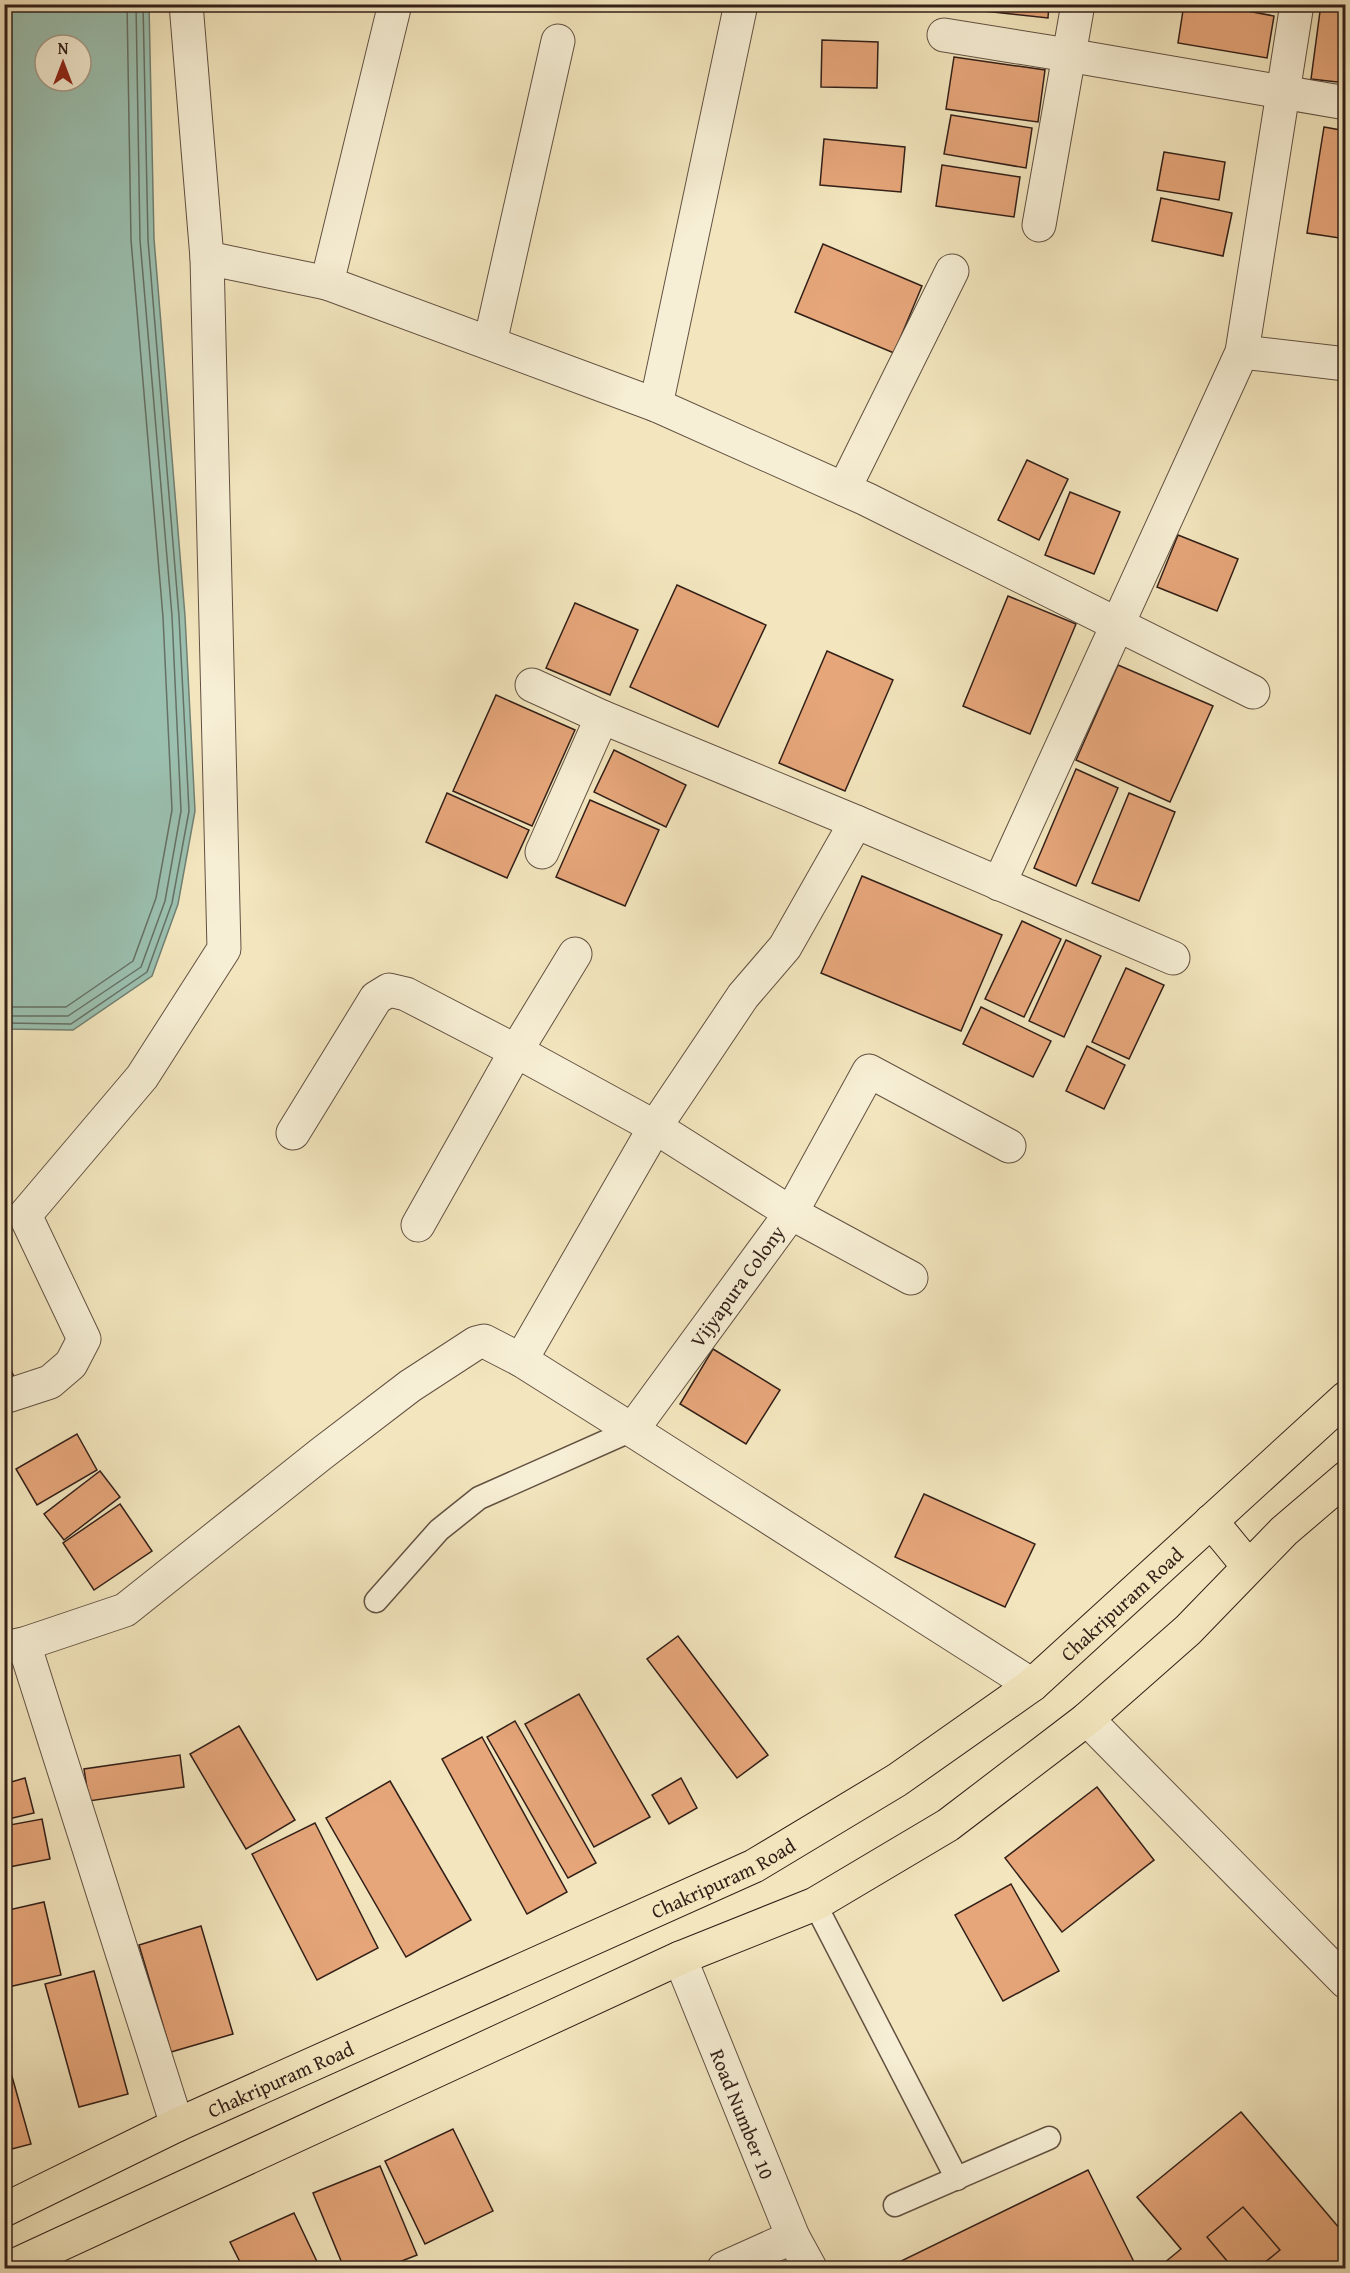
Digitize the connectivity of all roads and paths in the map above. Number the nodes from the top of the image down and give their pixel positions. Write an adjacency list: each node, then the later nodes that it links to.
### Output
1 (186, 4): 12 (street)
2 (395, 4): 14 (street)
3 (741, 4): 18 (street)
4 (1078, 4): 8 (street)
5 (1297, 4): 9 (street)
6 (944, 35): 8 (street)
7 (558, 41): 15 (street)
8 (1068, 55): 9 (street); 11 (street)
9 (1282, 92): 10 (street); 16 (street)
10 (1346, 103)
11 (1039, 225)
12 (207, 258): 14 (street); 37 (street)
13 (952, 271): 19 (street)
14 (327, 283): 15 (street)
15 (490, 343): 18 (street)
16 (1242, 352): 17 (street); 20 (street)
17 (1346, 364)
18 (656, 405): 19 (street)
19 (844, 489): 20 (street)
20 (1118, 625): 22 (street); 26 (street)
21 (532, 685): 23 (street)
22 (1253, 692)
23 (602, 717): 24 (street); 25 (street)
24 (856, 822): 26 (street); 30 (street)
25 (542, 852)
26 (999, 884): 28 (street)
27 (575, 954): 29 (street)
28 (1173, 958)
29 (516, 1051): 30 (street, Vijyapura Colony); 31 (street, Vijyapura Colony); 34 (street)
30 (656, 1127): 33 (street, Vijyapura Colony); 36 (street)
31 (293, 1133)
32 (1009, 1146): 33 (street)
33 (791, 1213): 35 (street); 39 (street, Vijyapura Colony)
34 (418, 1225)
35 (912, 1278)
36 (521, 1360): 39 (street); 44 (street)
37 (4, 1397)
38 (1346, 1398): 41 (main road, Chakripuram Road)
39 (633, 1430): 43 (lane); 45 (street)
40 (1346, 1478): 42 (main road)
41 (1211, 1521): 42 (main road); 45 (main road, Chakripuram Road)
42 (1248, 1566): 46 (main road)
43 (376, 1601)
44 (14, 1646): 50 (street)
45 (1032, 1685): 50 (main road, Chakripuram Road)
46 (1087, 1719): 47 (main road); 49 (street)
47 (815, 1904): 48 (main road); 52 (lane)
48 (680, 1958): 55 (street, Road Number 10); 56 (main road)
49 (1346, 1982)
50 (177, 2125): 54 (main road, Chakripuram Road)
51 (1049, 2138): 52 (lane)
52 (957, 2179): 53 (lane)
53 (895, 2205)
54 (4, 2210)
55 (793, 2237): 57 (street); 58 (street, Road Number 10)
56 (9, 2268)
57 (724, 2268)
58 (810, 2268)

